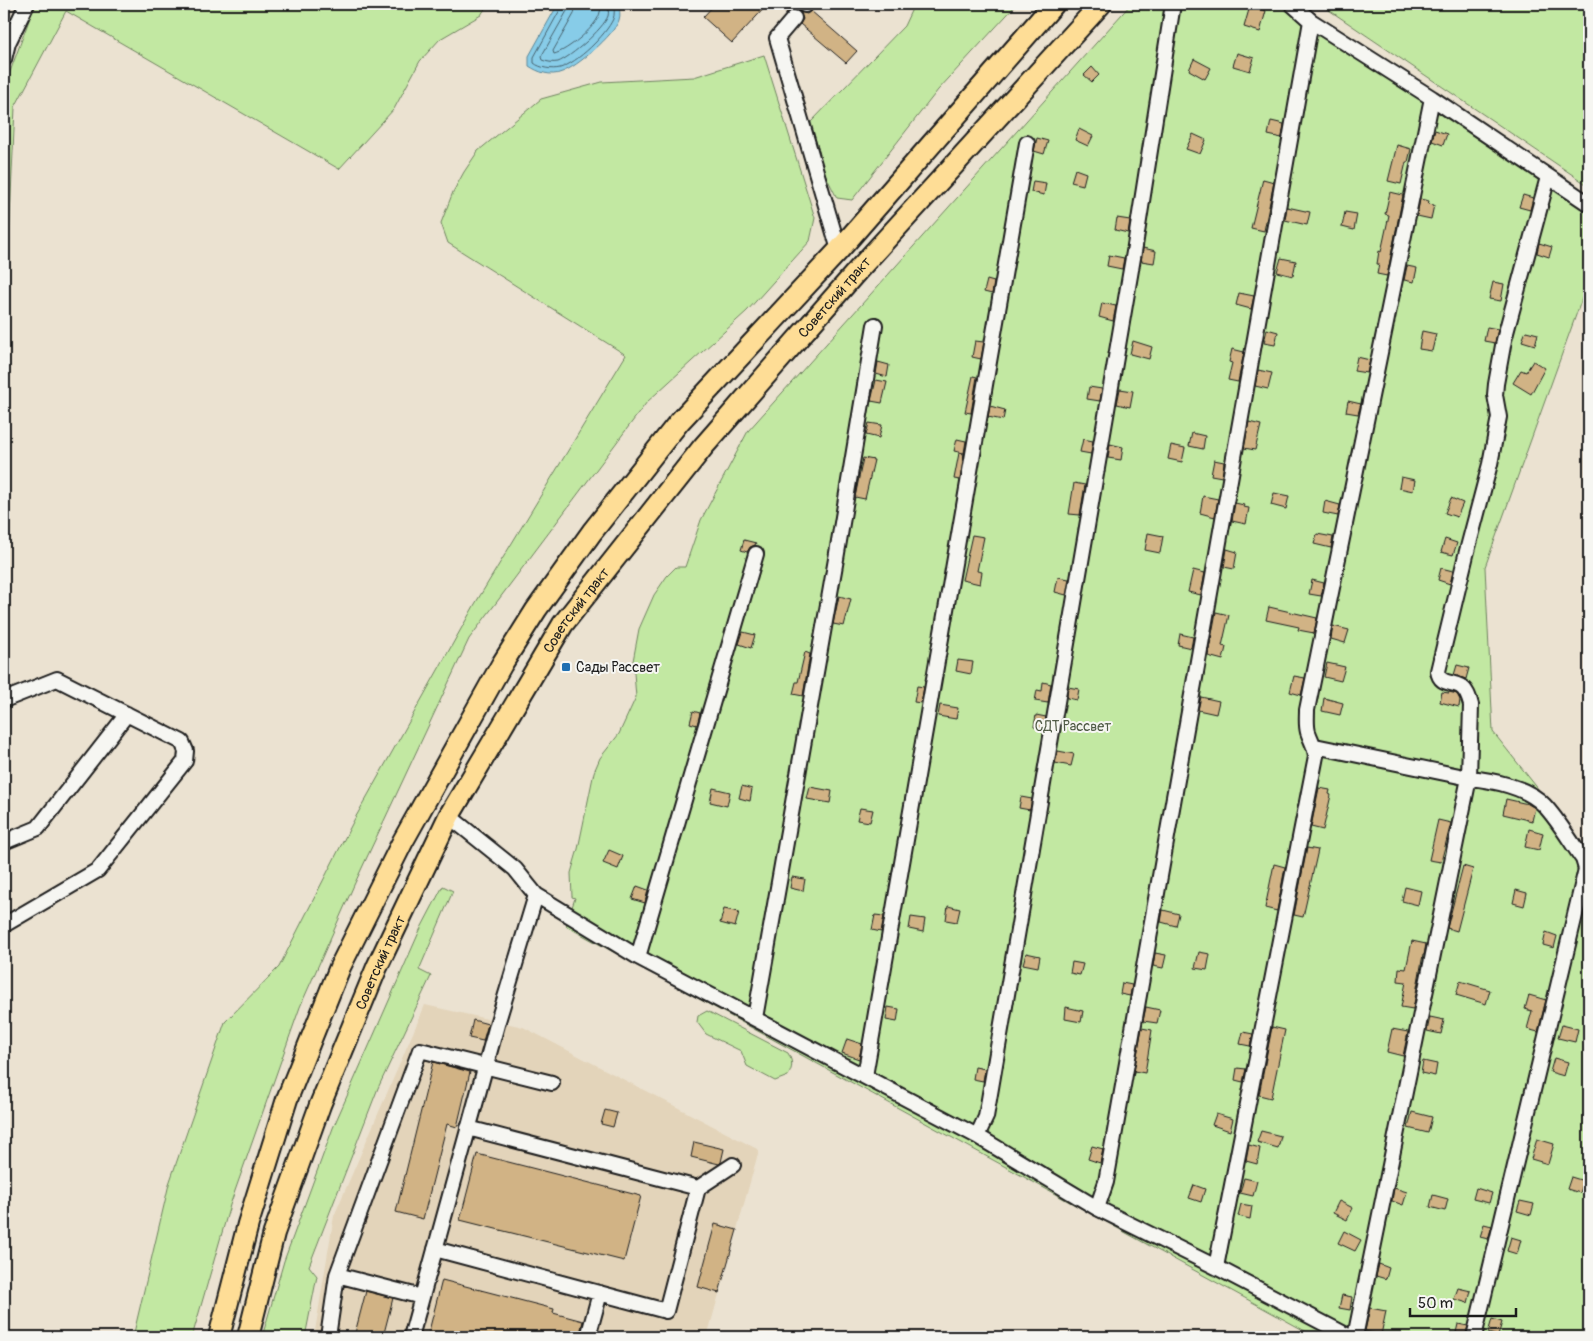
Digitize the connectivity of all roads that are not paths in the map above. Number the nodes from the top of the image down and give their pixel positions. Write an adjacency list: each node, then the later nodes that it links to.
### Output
1 (27, 4): 8 (street)
2 (1054, 4): 13 (highway, Советский тракт)
3 (1101, 4): 20 (highway, Советский тракт)
4 (1173, 4): 30 (street)
5 (1292, 4): 7 (street)
6 (794, 18): 13 (street)
7 (1310, 20): 9 (street); 33 (street)
8 (4, 59)
9 (1432, 98): 11 (street); 18 (street)
10 (1027, 143): 27 (street)
11 (1548, 177): 12 (street); 19 (street)
12 (1589, 204)
13 (839, 250): 39 (highway, Советский тракт)
14 (875, 325): 25 (street)
15 (756, 554): 24 (street)
16 (4, 700): 17 (street)
17 (127, 714): 21 (street); 23 (street)
18 (1316, 746): 19 (street); 35 (street)
19 (1469, 778): 45 (street); 46 (street)
20 (449, 816): 22 (street); 40 (highway, Советский тракт)
21 (4, 842)
22 (536, 895): 24 (street); 26 (street)
23 (4, 925)
24 (638, 957): 25 (street)
25 (755, 1018): 27 (street)
26 (485, 1067): 28 (street); 29 (street); 36 (street)
27 (865, 1076): 30 (street)
28 (552, 1083)
29 (468, 1128): 32 (street); 34 (street)
30 (977, 1136): 33 (street)
31 (733, 1165): 32 (street)
32 (698, 1188): 37 (street)
33 (1097, 1208): 35 (street)
34 (435, 1249): 37 (street); 38 (street)
35 (1216, 1267): 44 (street)
36 (337, 1275): 38 (street); 41 (street)
37 (600, 1293): 43 (street)
38 (422, 1297): 42 (street)
39 (219, 1337)
40 (248, 1337)
41 (328, 1337)
42 (411, 1337)
43 (588, 1337)
44 (1350, 1337)
45 (1355, 1337)
46 (1474, 1337)

